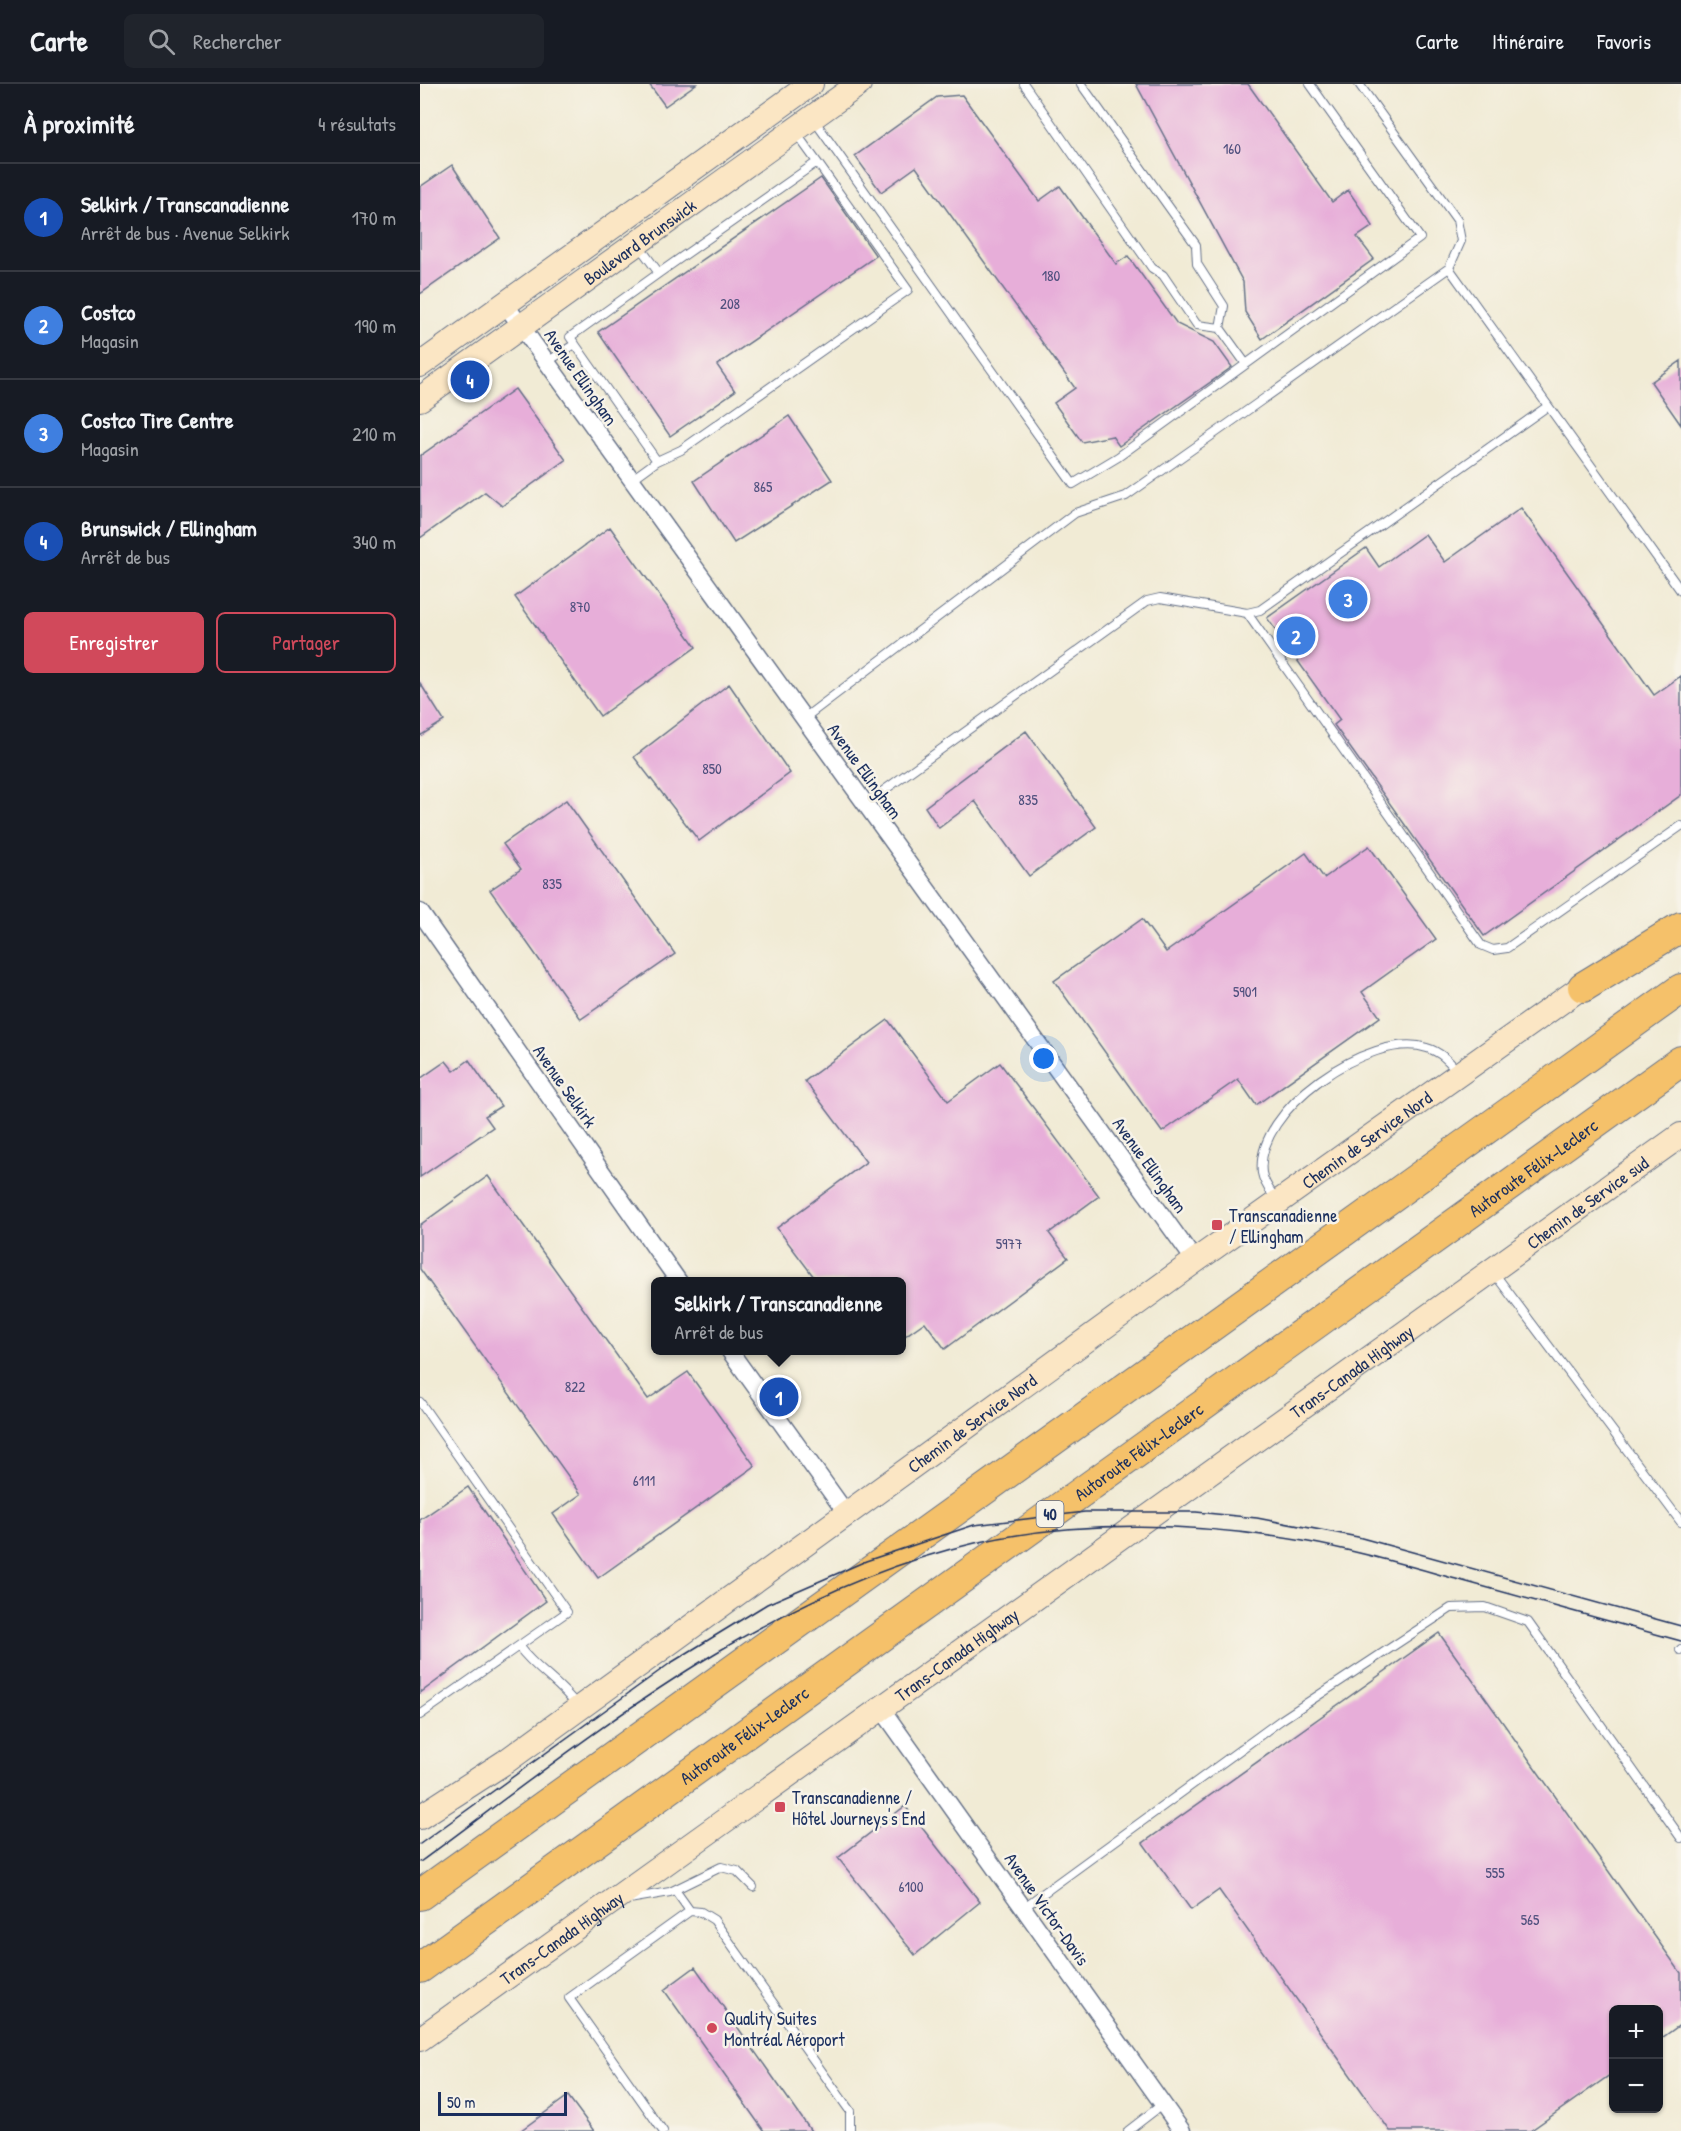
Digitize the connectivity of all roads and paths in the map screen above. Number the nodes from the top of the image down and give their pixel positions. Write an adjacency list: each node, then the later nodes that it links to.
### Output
1 (811, 84): 12 (main road, Boulevard Brunswick)
2 (859, 84): 7 (main road, Boulevard Brunswick)
3 (1024, 84): 13 (lane)
4 (1082, 84): 13 (lane)
5 (1310, 84): 16 (lane)
6 (1359, 84): 10 (lane)
7 (803, 124): 8 (lane); 9 (main road, Boulevard Brunswick); 16 (lane)
8 (817, 162): 11 (lane); 20 (lane)
9 (637, 243): 11 (lane); 12 (main road, Boulevard Brunswick)
10 (1449, 268): 19 (lane); 24 (lane)
11 (660, 273): 14 (lane)
12 (522, 307): 15 (street, Avenue Ellingham); 17 (main road, Boulevard Brunswick); 18 (main road, Boulevard Brunswick)
13 (1220, 328): 16 (lane)
14 (575, 344): 15 (lane); 20 (lane)
15 (547, 362): 21 (street, Avenue Ellingham)
16 (1246, 364)
17 (420, 365)
18 (420, 399)
19 (1548, 406): 22 (lane); 23 (lane)
20 (657, 461): 21 (lane)
21 (630, 480): 24 (street, Avenue Ellingham)
22 (1681, 591)
23 (1247, 613): 25 (lane); 26 (lane)
24 (803, 719): 25 (street, Avenue Ellingham)
25 (865, 805): 36 (street, Avenue Ellingham)
26 (1681, 826)
27 (420, 912): 38 (street, Avenue Selkirk)
28 (1681, 912): 30 (main road, Chemin de Service Nord)
29 (1681, 927): 30 (highway)
30 (1583, 987): 33 (main road, Chemin de Service Nord)
31 (1681, 989): 51 (highway)
32 (1681, 1061): 55 (highway, Autoroute Félix-Leclerc / 40)
33 (1459, 1073): 35 (main road, Chemin de Service Nord); 35 (lane)
34 (1681, 1135): 37 (main road, Chemin de Service sud)
35 (1278, 1202): 36 (main road, Chemin de Service Nord)
36 (1195, 1261): 41 (main road, Chemin de Service Nord)
37 (1492, 1271): 42 (lane); 45 (main road, Trans-Canada Highway)
38 (676, 1277)
39 (733, 1355): 41 (street)
40 (420, 1402): 43 (lane)
41 (846, 1513): 44 (main road)
42 (1681, 1522)
43 (519, 1647): 44 (lane); 46 (lane)
44 (579, 1707): 47 (main road)
45 (881, 1708): 52 (main road, Trans-Canada Highway); 53 (street, Avenue Victor-Davis)
46 (420, 1715)
47 (420, 1817)
48 (1681, 1838): 53 (lane)
49 (753, 1887): 50 (lane)
50 (675, 1890): 52 (lane); 54 (lane)
51 (420, 1895)
52 (614, 1901): 56 (main road, Trans-Canada Highway)
53 (1023, 1908): 57 (street, Avenue Victor-Davis)
54 (690, 1911): 58 (lane); 59 (lane)
55 (420, 1968)
56 (420, 2039)
57 (1163, 2104): 60 (lane); 61 (street, Avenue Victor-Davis)
58 (663, 2131)
59 (850, 2131)
60 (1128, 2131)
61 (1182, 2131)

